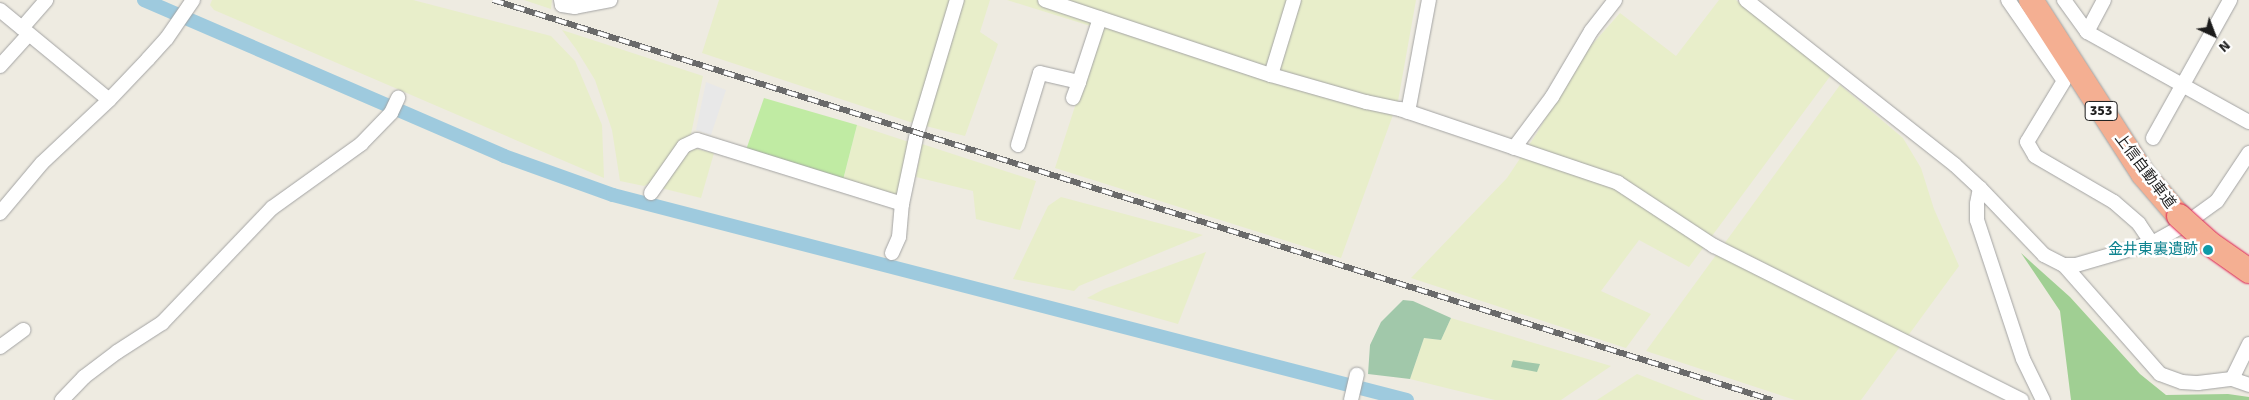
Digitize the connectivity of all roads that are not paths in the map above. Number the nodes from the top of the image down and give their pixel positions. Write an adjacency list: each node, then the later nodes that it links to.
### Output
1 (46, 0): 19 (street)
2 (562, 0): 3 (street)
3 (610, 0)
4 (957, 0): 36 (street)
5 (1045, 0): 18 (street)
6 (1294, 0): 22 (street)
7 (1429, 0): 28 (street)
8 (1615, 0): 32 (street)
9 (1746, 0): 34 (street)
10 (2008, 0): 39 (street)
11 (2031, 0): 37 (highway, 上信自動車道 / 353)
12 (2044, 0): 37 (highway, 上信自動車道 / 353)
13 (2064, 0): 20 (street)
14 (2104, 0): 20 (street)
15 (2230, 0): 24 (street)
16 (191, 4): 26 (street)
17 (0, 10): 19 (street)
18 (1100, 18): 22 (street); 23 (street)
19 (25, 31): 21 (street); 26 (street)
20 (2087, 32): 24 (street)
21 (0, 66)
22 (1271, 74): 28 (street)
23 (1079, 82): 25 (street); 31 (street)
24 (2182, 83): 29 (street); 30 (street)
25 (1073, 98)
26 (109, 100): 38 (street)
27 (395, 105): 51 (street)
28 (1408, 112): 32 (street)
29 (2249, 122)
30 (2153, 138)
31 (1018, 145)
32 (1514, 148): 52 (street)
33 (2249, 155): 39 (street)
34 (1980, 188): 42 (street); 53 (street)
35 (651, 193): 36 (street)
36 (902, 204): 40 (street)
37 (2183, 212): 41 (highway, 上信自動車道 / 353); 43 (highway, 上信自動車道 / 353, bridge)
38 (0, 213)
39 (2152, 243): 42 (street)
40 (892, 253)
41 (2249, 258)
42 (2064, 265): 48 (street)
43 (2249, 271)
44 (23, 330): 46 (street)
45 (2249, 344): 48 (street)
46 (0, 347)
47 (1357, 374): 50 (street)
48 (2232, 379): 49 (street)
49 (2249, 385)
50 (1352, 396)
51 (62, 400)
52 (2022, 400)
53 (2043, 400)

